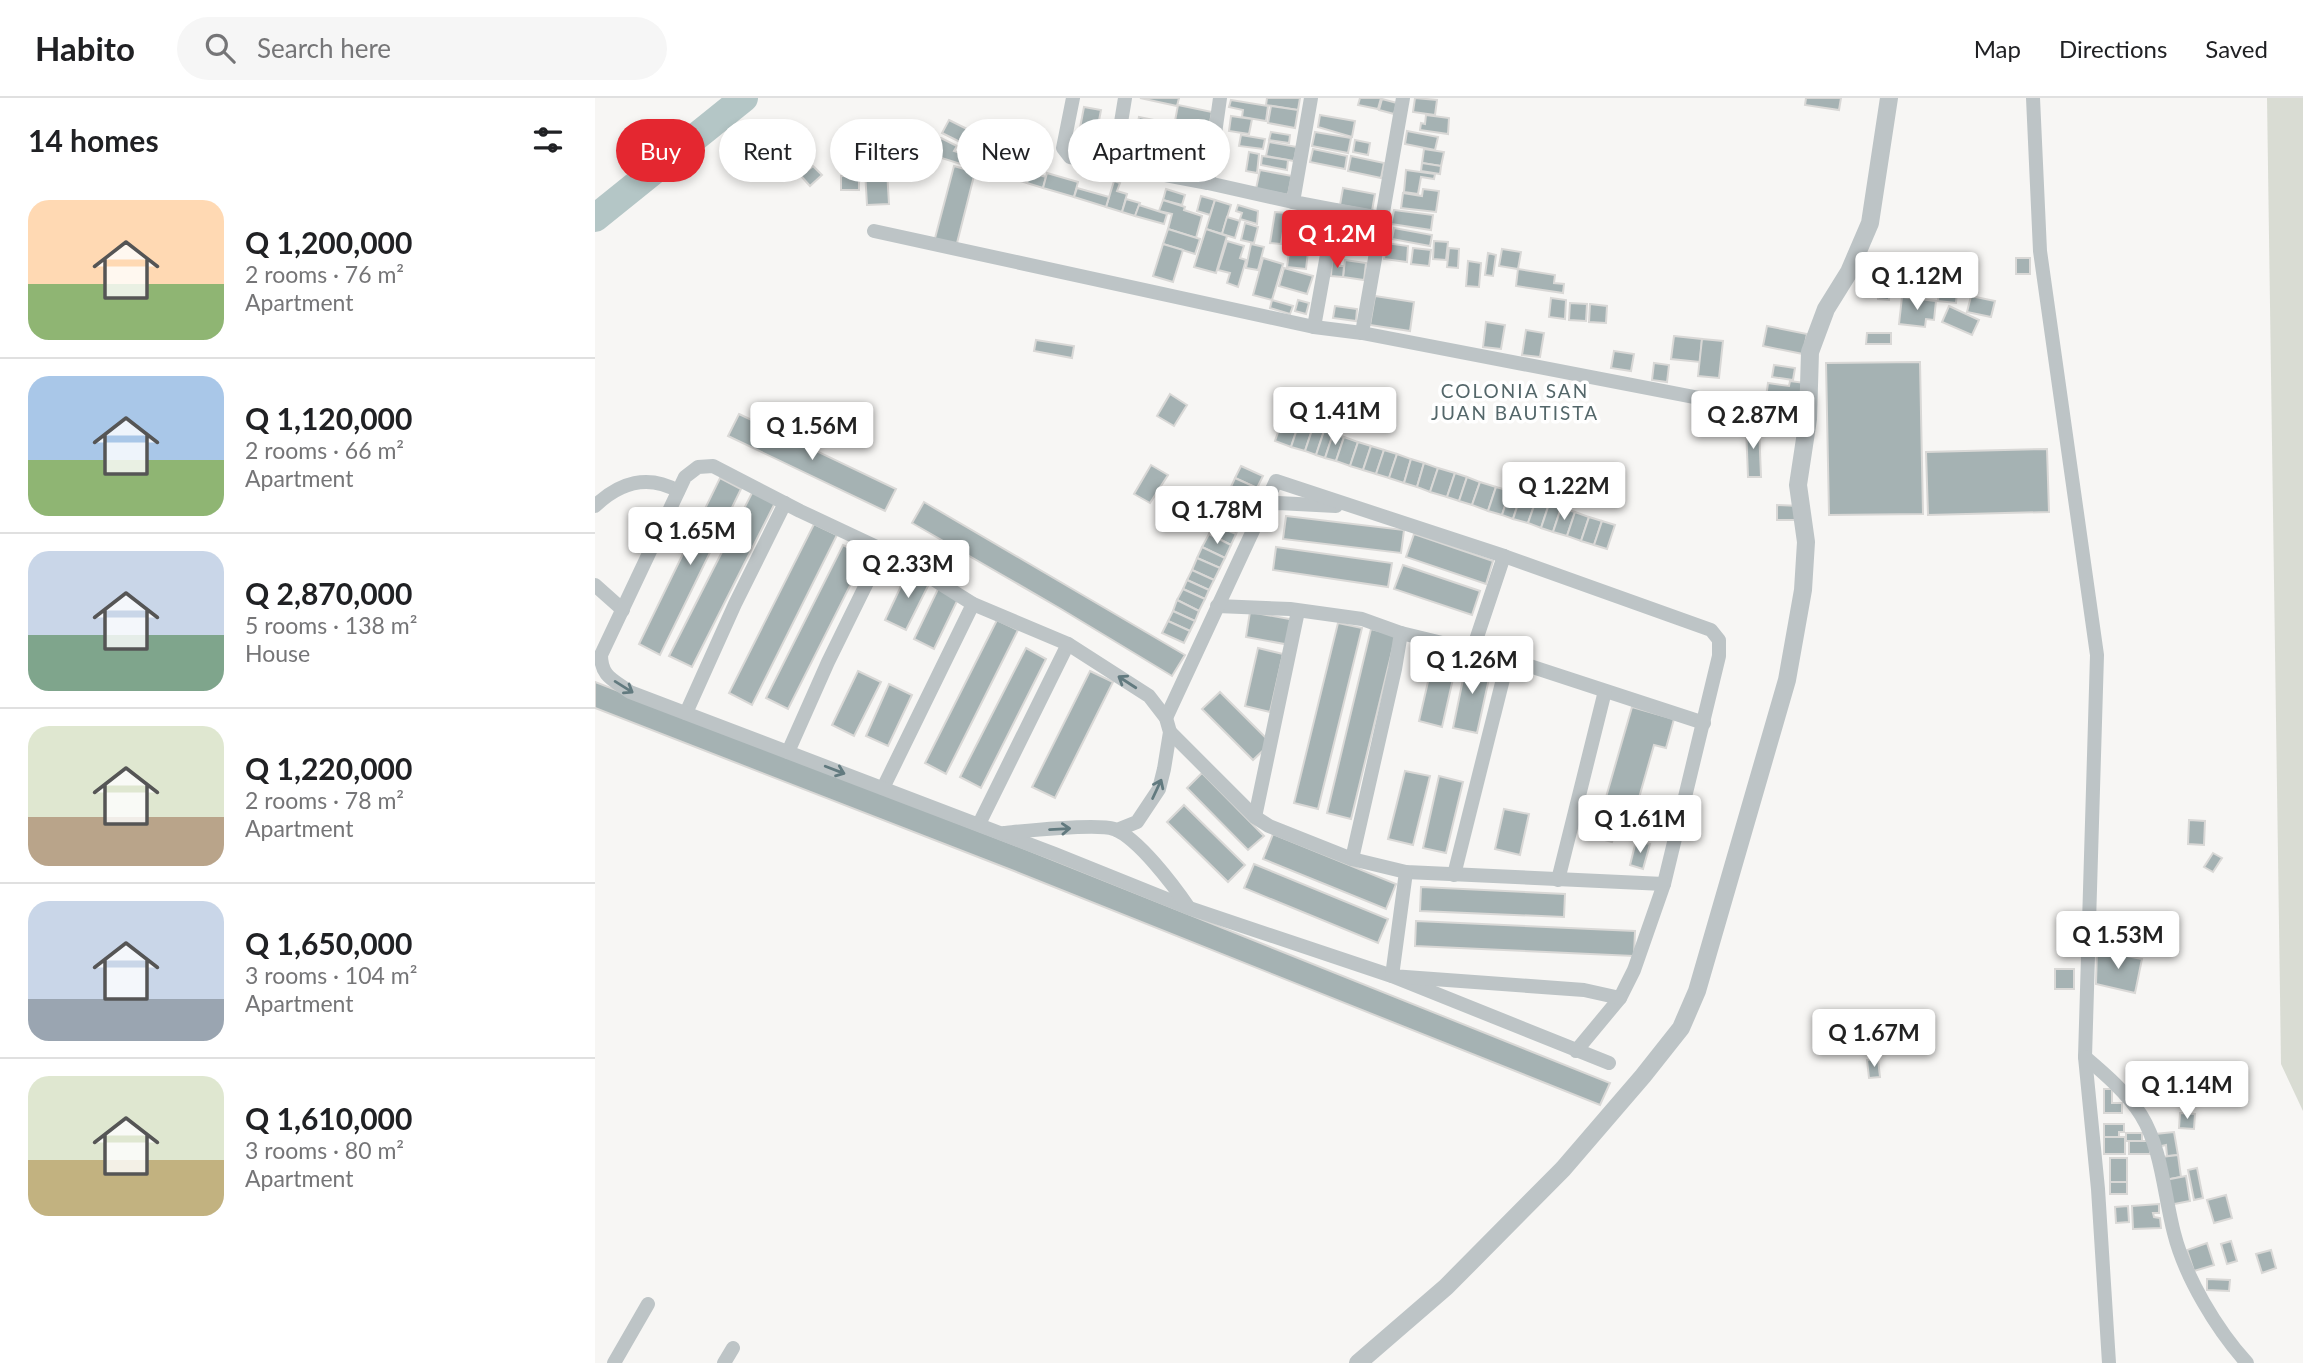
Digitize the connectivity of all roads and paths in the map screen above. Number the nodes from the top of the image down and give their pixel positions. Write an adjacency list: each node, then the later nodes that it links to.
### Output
1 (1073, 98): 8 (street)
2 (1125, 98): 9 (street)
3 (1220, 98): 13 (street)
4 (1311, 98): 14 (street)
5 (1403, 98): 16 (street)
6 (1889, 98): 20 (street)
7 (2033, 98): 56 (street)
8 (1069, 119)
9 (1122, 119)
10 (1068, 123): 11 (street)
11 (1068, 156)
12 (1203, 182): 13 (street)
13 (1208, 183): 14 (street)
14 (1293, 202): 15 (street)
15 (1335, 211): 16 (street); 18 (street)
16 (1381, 218): 19 (street)
17 (874, 231): 18 (street)
18 (1314, 327): 19 (street)
19 (1362, 333): 20 (street)
20 (1808, 419): 62 (street)
21 (678, 491): 22 (street); 23 (street); 31 (street)
22 (598, 500)
23 (785, 503): 26 (street); 38 (street)
24 (1265, 505): 25 (street); 25 (street); 30 (street)
25 (1353, 506): 27 (street)
26 (883, 550): 29 (street); 41 (street)
27 (1504, 556): 35 (street); 39 (street)
28 (595, 585): 31 (street)
29 (973, 604): 34 (street); 42 (street)
30 (1217, 606): 32 (street); 40 (street)
31 (623, 610): 38 (street, one-way to 38)
32 (1298, 611): 33 (street); 43 (street)
33 (1401, 633): 35 (street); 47 (street)
34 (1067, 643): 40 (street, one-way to 34); 44 (street)
35 (1473, 649): 36 (street)
36 (1508, 659): 37 (street); 49 (street)
37 (1605, 691): 39 (street); 50 (street)
38 (687, 713): 41 (street)
39 (1704, 723): 51 (street)
40 (1168, 725): 43 (street); 45 (street, one-way to 40)
41 (788, 752): 42 (street, one-way to 42)
42 (883, 788): 44 (street)
43 (1255, 817): 47 (street)
44 (978, 824): 46 (street)
45 (1117, 831): 46 (street, one-way to 45); 52 (street)
46 (1003, 834): 52 (street)
47 (1352, 859): 48 (street)
48 (1406, 872): 49 (street); 53 (street)
49 (1454, 875): 50 (street)
50 (1558, 880): 51 (street)
51 (1664, 884): 54 (street)
52 (1189, 908): 53 (street)
53 (1392, 976): 54 (street); 55 (street)
54 (1620, 998): 55 (street)
55 (1576, 1051): 57 (street)
56 (2085, 1057): 63 (street); 64 (street)
57 (1609, 1063)
58 (648, 1304): 60 (street)
59 (733, 1348): 61 (street)
60 (614, 1363)
61 (724, 1363)
62 (1358, 1363)
63 (2109, 1363)
64 (2247, 1363)

